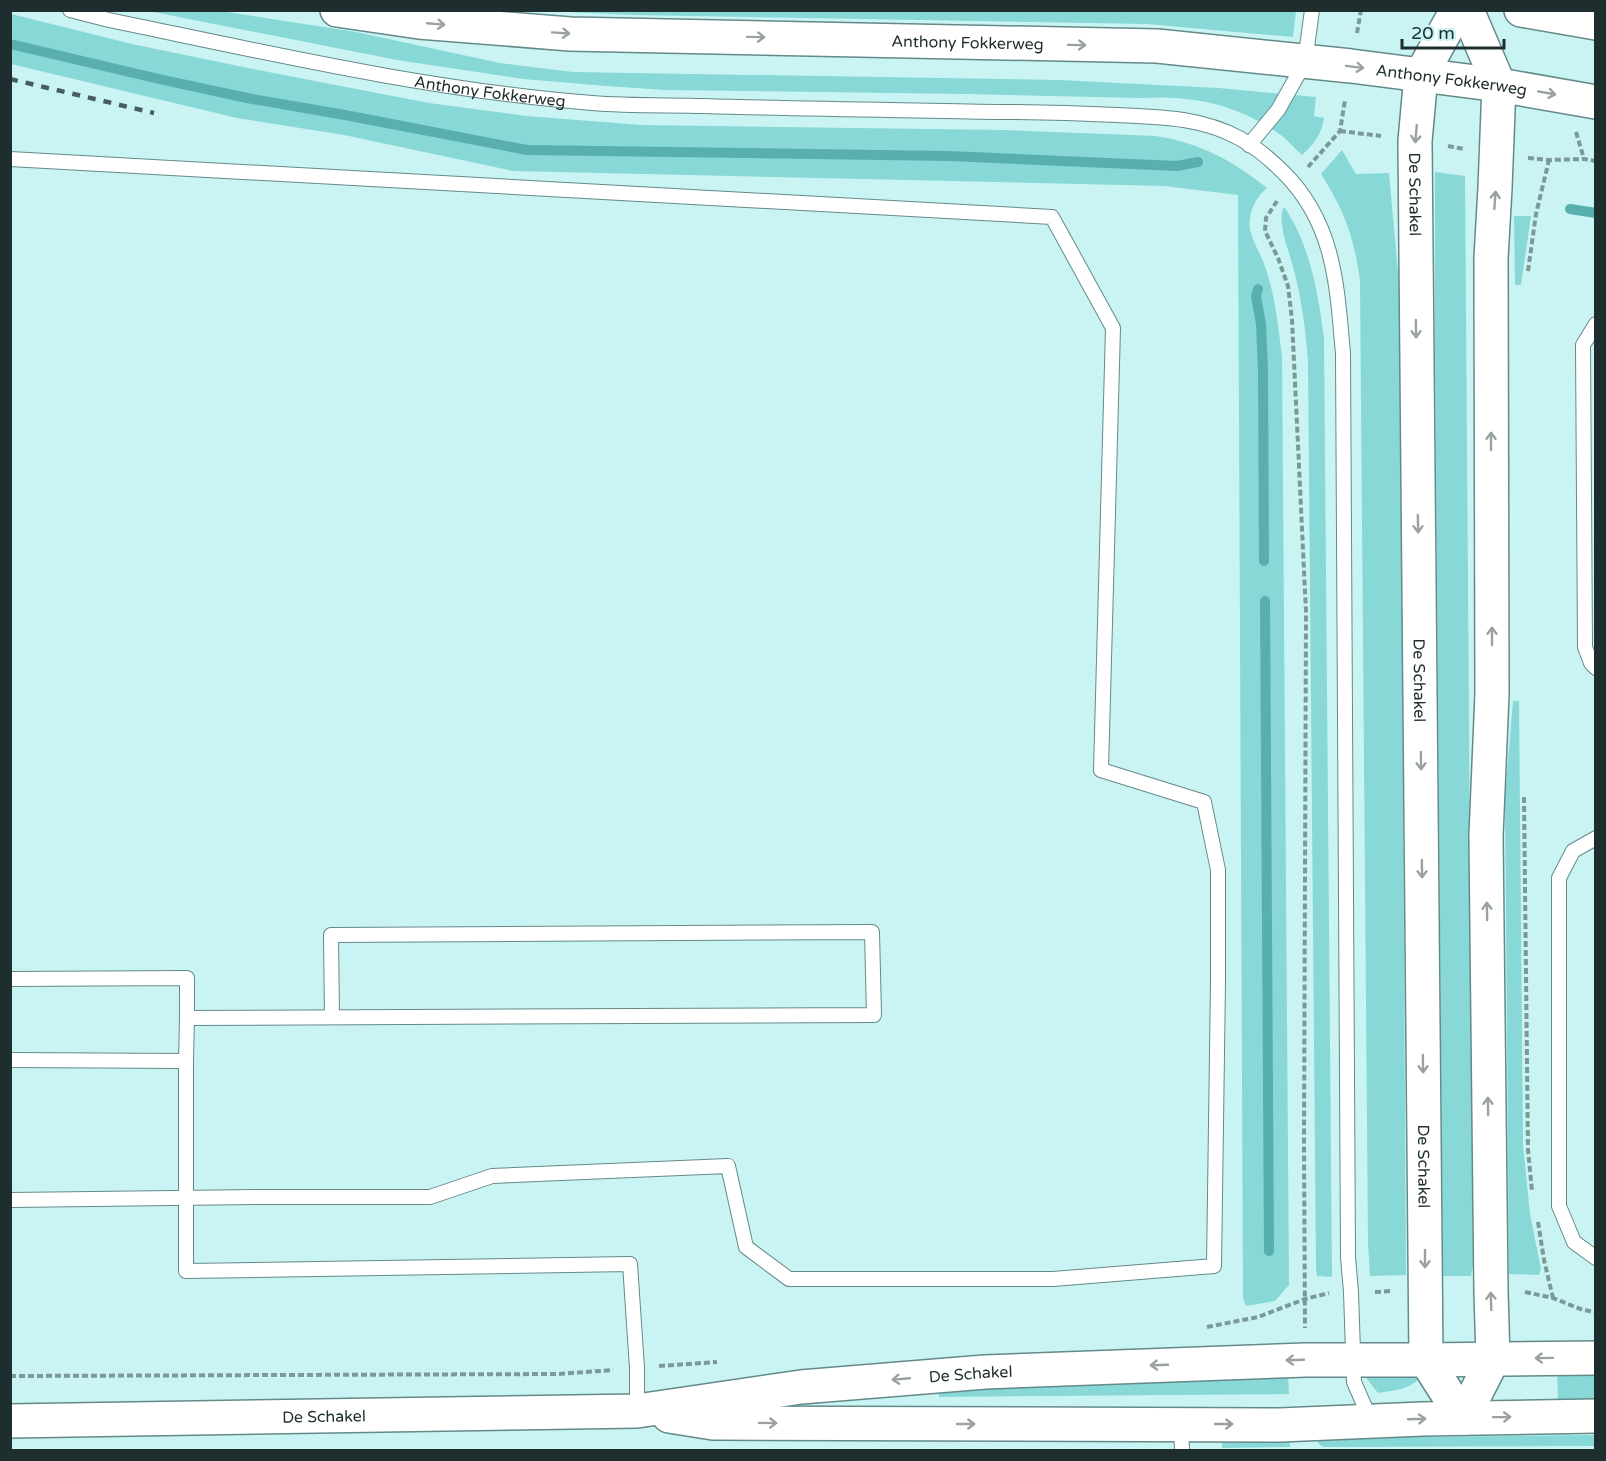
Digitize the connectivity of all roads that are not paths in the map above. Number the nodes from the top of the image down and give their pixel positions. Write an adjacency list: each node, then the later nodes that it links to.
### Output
1 (70, 10): 12 (lane, Anthony Fokkerweg)
2 (337, 10): 8 (street, Anthony Fokkerweg, one-way to 8)
3 (1312, 10): 8 (lane)
4 (1457, 10): 9 (street, De Schakel)
5 (1467, 10): 10 (street)
6 (1521, 10): 7 (street)
7 (1596, 23)
8 (1305, 62): 9 (street, Anthony Fokkerweg, one-way to 9); 12 (lane)
9 (1421, 75): 10 (street, Anthony Fokkerweg); 27 (street, De Schakel, one-way to 27)
10 (1499, 85): 11 (street, Anthony Fokkerweg, one-way to 11); 26 (street, one-way to 10)
11 (1596, 102)
12 (1249, 145): 25 (lane, Anthony Fokkerweg)
13 (10, 159): 22 (lane)
14 (1596, 324): 15 (lane)
15 (1596, 668)
16 (1596, 838): 23 (lane)
17 (10, 979): 19 (lane)
18 (332, 1017): 18 (lane); 19 (lane)
19 (187, 1018): 21 (lane)
20 (10, 1060): 21 (lane)
21 (186, 1061): 28 (lane)
22 (10, 1200)
23 (1596, 1258)
24 (1596, 1358): 26 (street, De Schakel, one-way to 26)
25 (1353, 1359): 27 (street, De Schakel); 28 (street, De Schakel, one-way to 28); 32 (lane)
26 (1493, 1359): 27 (street, De Schakel); 30 (street)
27 (1426, 1360): 30 (street)
28 (637, 1411): 31 (street, De Schakel); 33 (street, De Schakel, one-way to 33)
29 (1596, 1416): 30 (street, De Schakel, one-way to 29)
30 (1463, 1418): 32 (street, De Schakel, one-way to 30)
31 (10, 1421)
32 (1371, 1421): 33 (street, De Schakel, one-way to 32)
33 (1181, 1437)

